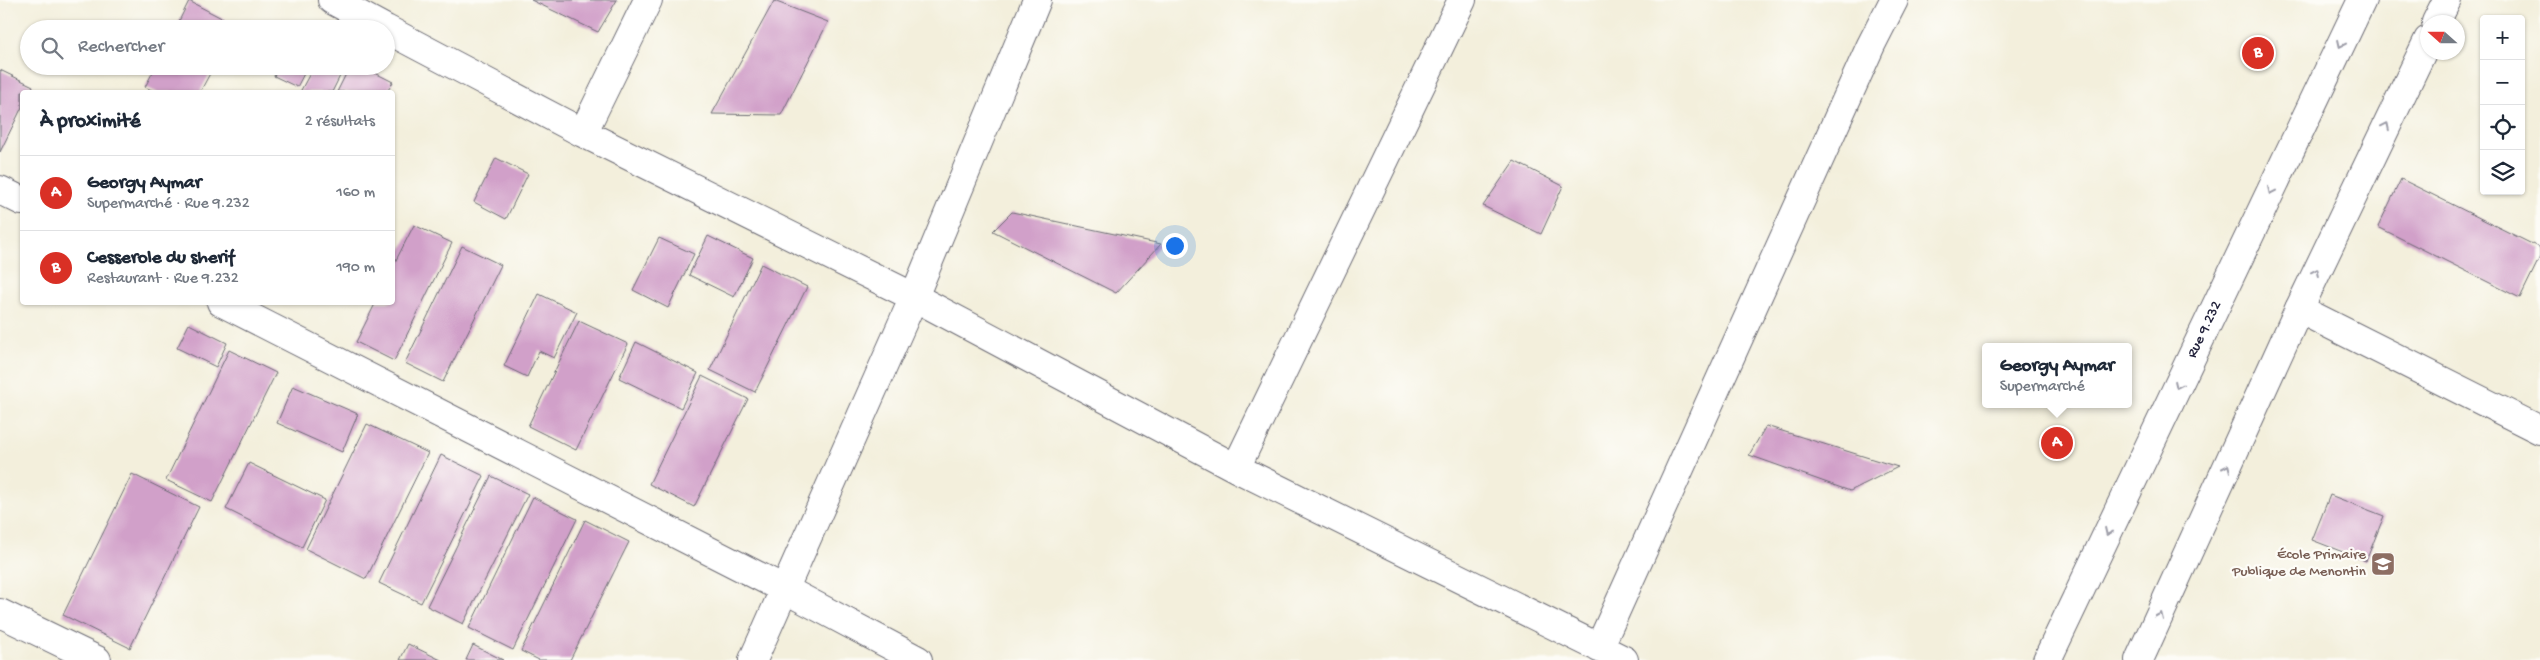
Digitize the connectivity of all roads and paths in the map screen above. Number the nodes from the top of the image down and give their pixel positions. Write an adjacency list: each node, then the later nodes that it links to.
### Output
1 (332, 0): 9 (street)
2 (648, 0): 12 (street)
3 (1037, 0): 15 (street)
4 (1462, 0): 19 (street)
5 (1894, 0): 22 (street)
6 (2362, 0): 27 (street, Rue 9.232, one-way to 27)
7 (2447, 0): 8 (street)
8 (2440, 15)
9 (369, 20)
10 (395, 34): 12 (street)
11 (2420, 57): 17 (street, one-way to 11)
12 (583, 133): 15 (street)
13 (0, 190): 14 (street)
14 (20, 200)
15 (914, 297): 19 (street); 20 (street)
16 (227, 305): 20 (street)
17 (2299, 309): 18 (street); 28 (street, one-way to 17)
18 (2540, 430)
19 (1236, 468): 22 (street)
20 (786, 590): 24 (street); 25 (street)
21 (0, 613): 23 (street)
22 (1599, 648): 26 (street)
23 (97, 660)
24 (753, 660)
25 (918, 660)
26 (1624, 660)
27 (2047, 660)
28 (2139, 660)

